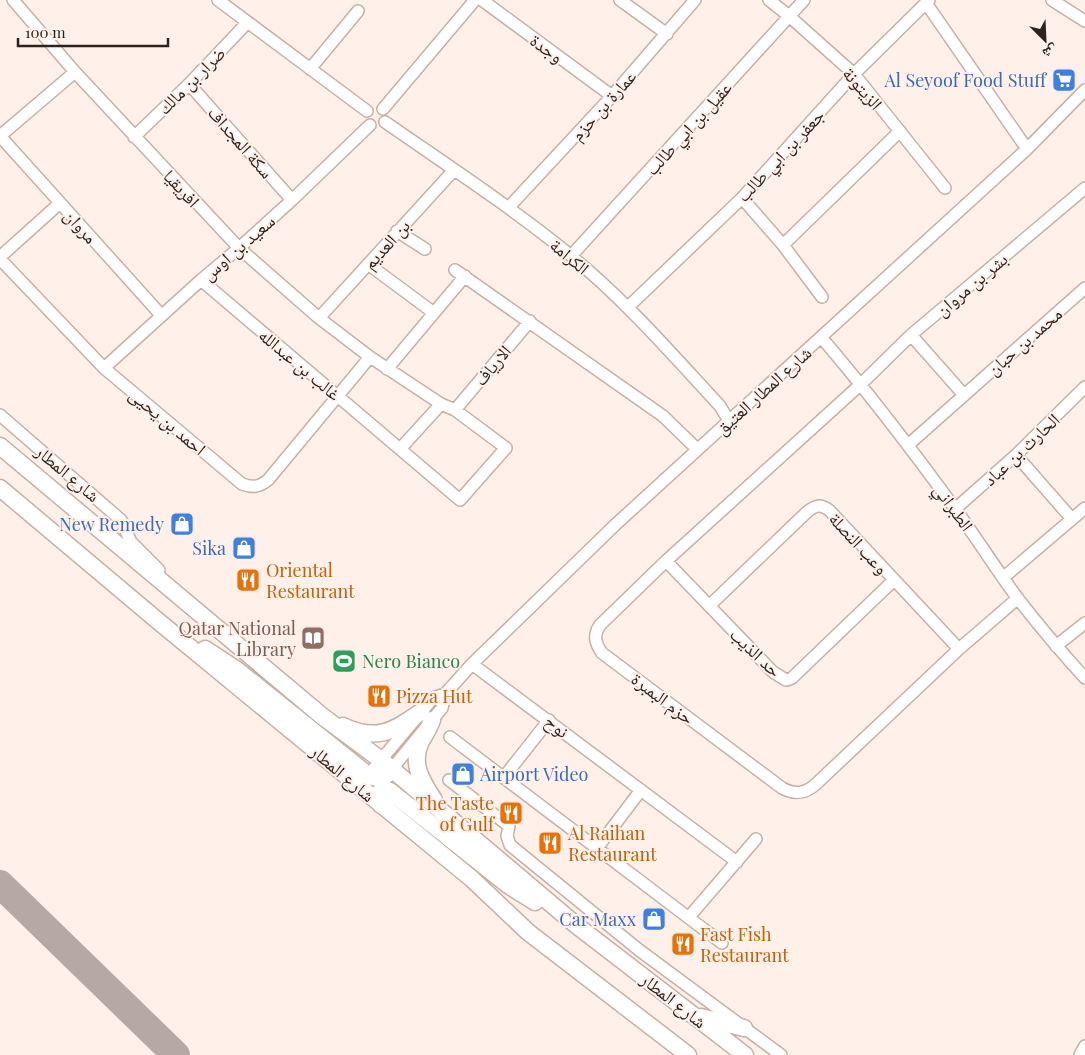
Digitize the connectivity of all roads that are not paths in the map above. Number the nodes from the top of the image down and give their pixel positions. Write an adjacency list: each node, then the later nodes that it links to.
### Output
1 (12, 0): 17 (street, افريقيا)
2 (218, 0): 14 (street)
3 (475, 0): 22 (street)
4 (482, 0): 20 (street, وجدة)
5 (620, 0): 15 (street)
6 (695, 0): 15 (street, عمارة بن حزم)
7 (769, 0): 12 (street, الزيتونة)
8 (804, 0): 12 (street, عقيل بن ابي طالب)
9 (1052, 0): 13 (street)
10 (928, 2): 18 (street, جعفر بن ابي طالب); 29 (street)
11 (358, 11): 16 (street)
12 (789, 16): 18 (street, الزيتونة); 41 (street, عقيل بن ابي طالب)
13 (1085, 21)
14 (247, 23): 16 (street); 19 (street, ضرار بن مالك)
15 (667, 34): 20 (street, عمارة بن حزم)
16 (310, 70): 23 (street)
17 (74, 72): 27 (street); 28 (street, افريقيا)
18 (854, 74): 26 (street, الزيتونة); 33 (street, جعفر بن ابي طالب)
19 (189, 84): 28 (street, ضرار بن مالك); 34 (street, سكة المجداف)
20 (612, 96): 36 (street, عمارة بن حزم)
21 (1083, 97): 29 (street, شارع المطار العتيق)
22 (383, 109): 23 (street); 24 (street)
23 (367, 111): 25 (street)
24 (385, 122): 25 (street); 30 (street, الكرامة)
25 (370, 125): 34 (street, سعيد بن اوس)
26 (900, 131): 31 (street, الزيتونة); 38 (street)
27 (0, 136): 35 (street, مروان)
28 (134, 137): 39 (street, افريقيا)
29 (1027, 149): 53 (street, شارع المطار العتيق)
30 (454, 170): 36 (street, الكرامة); 37 (street, بن العديم)
31 (945, 188)
32 (1085, 188): 52 (street, بشر بن مروان)
33 (742, 198): 38 (street); 47 (street, جعفر بن ابي طالب)
34 (292, 200): 39 (street, سعيد بن اوس)
35 (60, 202): 42 (street); 49 (street, مروان)
36 (509, 207): 41 (street, الكرامة)
37 (397, 231): 40 (street); 43 (street, بن العديم)
38 (783, 245): 46 (street)
39 (239, 248): 44 (street, سعيد بن اوس); 50 (street, افريقيا)
40 (425, 249)
41 (571, 256): 47 (street, الكرامة)
42 (0, 258): 55 (street, احمد بن يحيى)
43 (368, 264): 48 (street); 50 (street, بن العديم)
44 (201, 280): 49 (street, سعيد بن اوس); 60 (street, غالب بن عبدالله)
45 (1085, 288): 59 (street, محمد بن حبان)
46 (822, 296)
47 (628, 308): 64 (street, الكرامة)
48 (434, 313): 51 (street); 56 (street)
49 (161, 315): 55 (street, سعيد بن اوس)
50 (319, 318): 54 (street, افريقيا)
51 (530, 321): 62 (street, الارياف); 69 (street)
52 (910, 335): 57 (street, بشر بن مروان); 59 (street)
53 (821, 337): 57 (street, الطبراني); 64 (street, شارع المطار العتيق)
54 (370, 357): 56 (street, افريقيا); 60 (street)
55 (104, 368): 60 (street, احمد بن يحيى)
56 (387, 369): 61 (street, افريقيا)
57 (861, 384): 65 (street, الطبراني); 75 (street, حزم البمبرة)
58 (1085, 387): 70 (street, الحارث بن عباد)
59 (964, 395): 65 (street, محمد بن حبان)
60 (337, 396): 68 (street, غالب بن عبدالله)
61 (441, 404): 62 (street, افريقيا); 68 (street)
62 (455, 410): 67 (street, افريقيا)
63 (0, 415): 78 (street, شارع المطار)
64 (729, 421): 69 (street, شارع المطار العتيق)
65 (908, 445): 73 (street, الطبراني)
66 (0, 446): 78 (highway, شارع المطار)
67 (506, 448): 68 (street, غالب بن عبدالله)
68 (400, 449)
69 (697, 450): 84 (street, شارع المطار العتيق)
70 (1016, 455): 73 (street, الحارث بن عباد); 74 (street)
71 (0, 488): 93 (highway, شارع المطار)
72 (1085, 508): 74 (street)
73 (955, 509): 76 (street, الطبراني)
74 (1072, 519): 76 (street)
75 (666, 562): 80 (street, حد الذيب); 83 (street, حزم البمبرة)
76 (1004, 577): 79 (street, الطبراني)
77 (894, 580): 80 (street, حد الذيب); 80 (street, وعب النصلة); 83 (street, وعب النصلة)
78 (163, 584): 86 (highway, شارع المطار)
79 (1018, 598): 82 (street, الطبراني); 83 (street, حزم البمبرة)
80 (709, 606)
81 (1085, 623): 82 (street)
82 (1056, 646): 85 (street, الطبراني)
83 (959, 649)
84 (472, 664): 87 (street, شارع المطار العتيق); 88 (street, نوح)
85 (1085, 678)
86 (322, 716): 87 (highway); 90 (highway, شارع المطار)
87 (426, 716): 90 (street, شارع المطار العتيق); 96 (highway)
88 (549, 720): 91 (street); 94 (street, نوح)
89 (450, 737): 91 (street)
90 (386, 765): 93 (highway); 96 (highway, شارع المطار)
91 (504, 777): 98 (street)
92 (448, 780): 104 (street, شارع المطار)
93 (364, 781): 95 (highway, شارع المطار)
94 (641, 790): 98 (street); 99 (street, نوح)
95 (381, 805): 101 (highway); 106 (highway, شارع المطار)
96 (445, 816): 101 (highway, شارع المطار)
97 (756, 839): 99 (street)
98 (597, 848): 100 (street)
99 (737, 862): 100 (street)
100 (689, 917): 102 (street)
101 (576, 925): 103 (highway, شارع المطار)
102 (722, 943)
103 (693, 1015): 104 (highway); 107 (highway, شارع المطار)
104 (744, 1028): 108 (street, شارع المطار)
105 (1085, 1046): 109 (street)
106 (688, 1055)
107 (744, 1055)
108 (781, 1055)
109 (1080, 1055)

